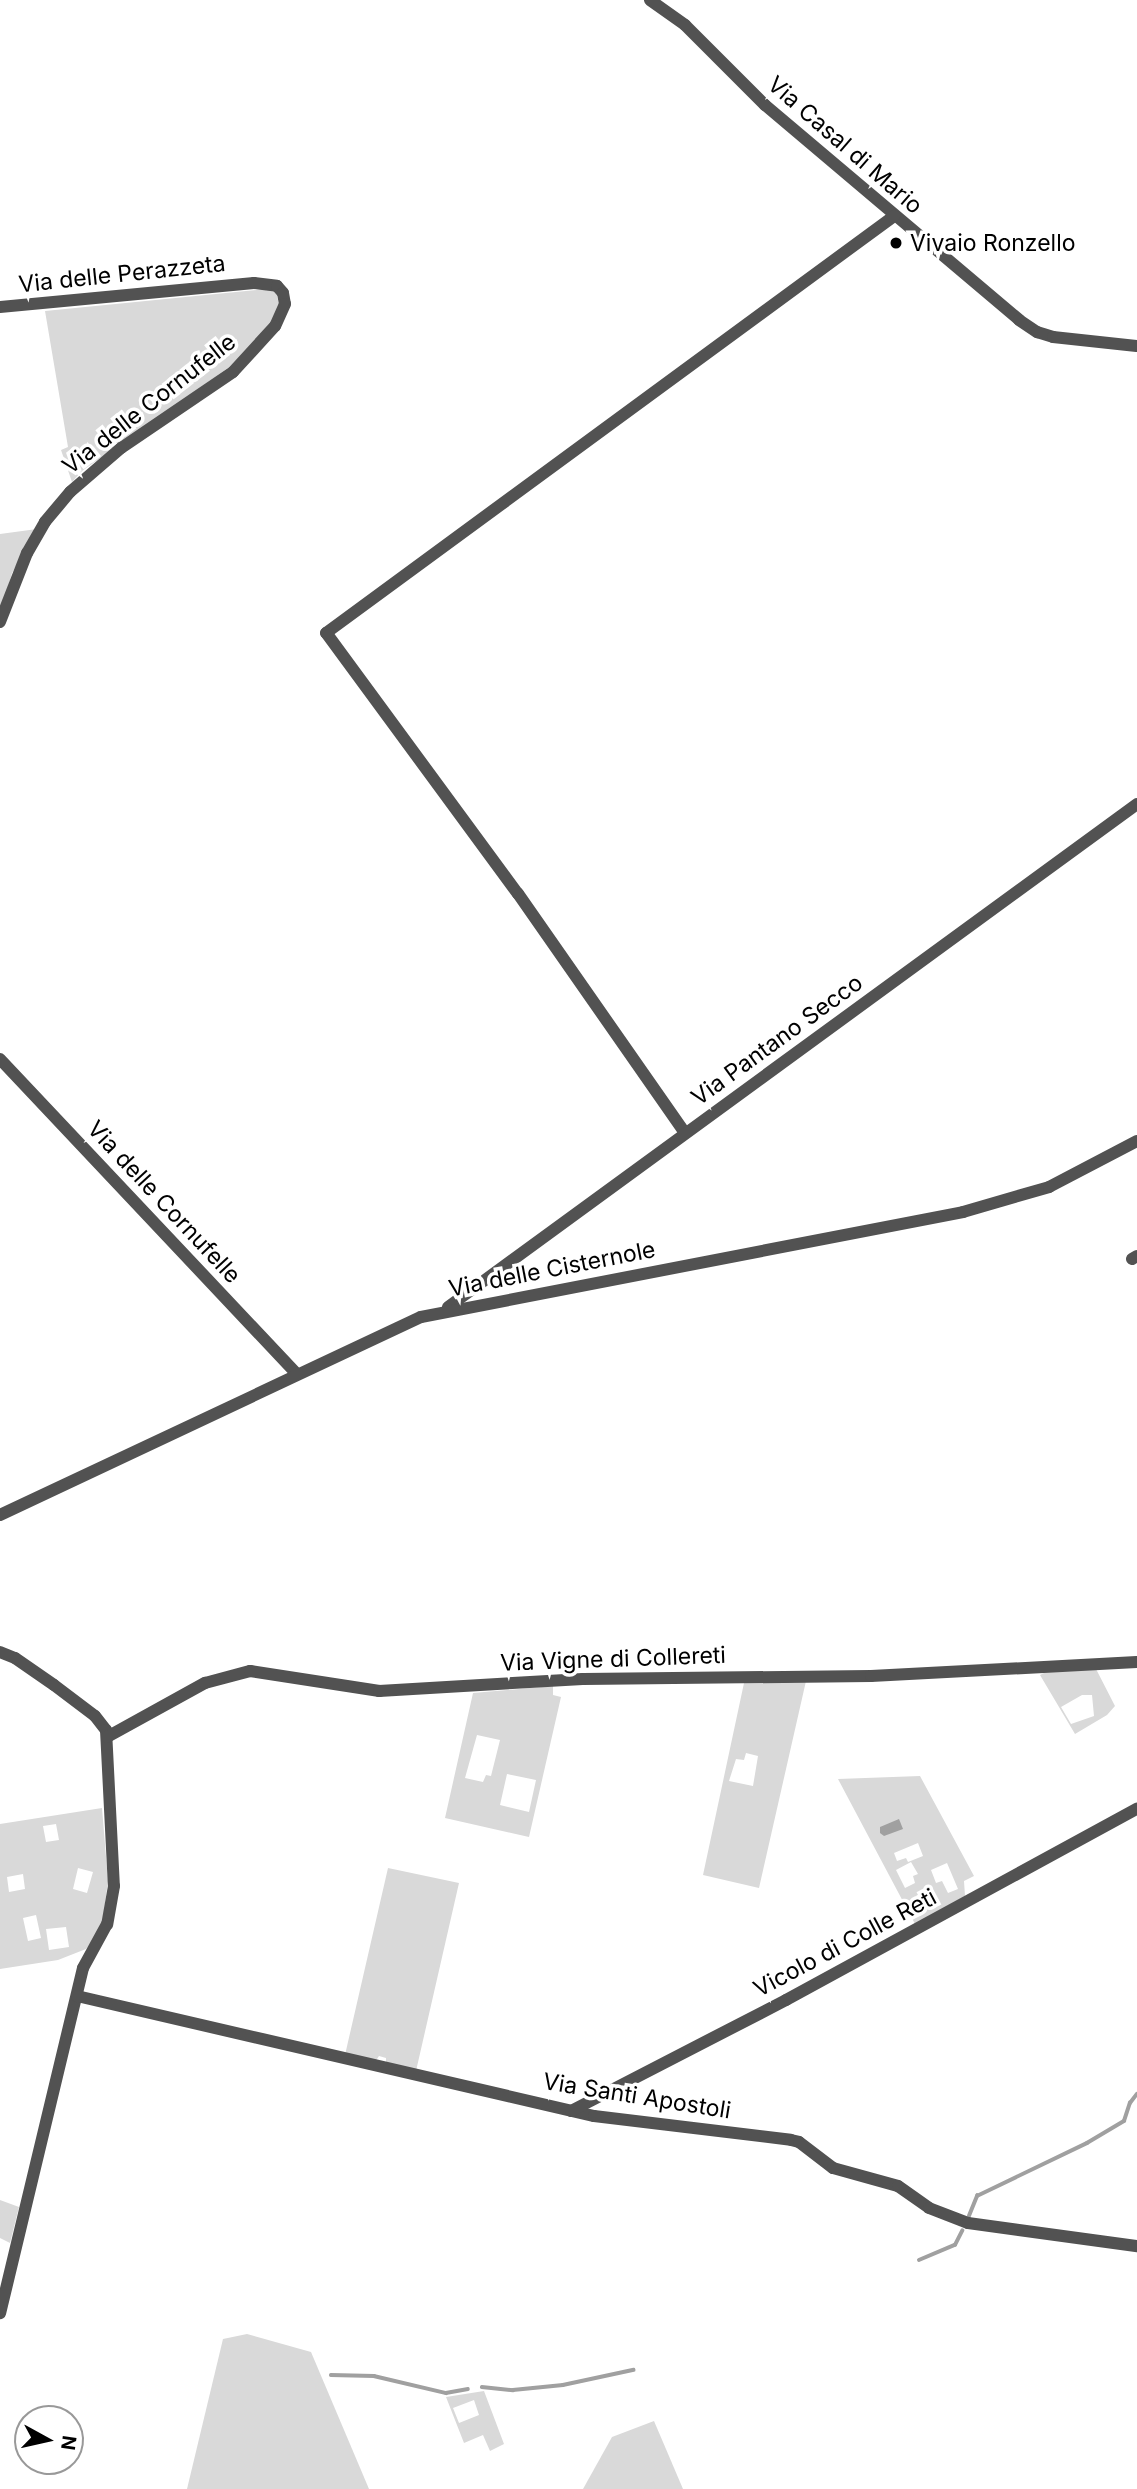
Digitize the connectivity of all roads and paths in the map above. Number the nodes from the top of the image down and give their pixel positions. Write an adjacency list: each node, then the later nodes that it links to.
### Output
1 (650, 0): 2 (street, Via Casal di Mario)
2 (894, 216): 5 (street, Via Casal di Mario); 9 (street)
3 (247, 283): 4 (street, Via delle Perazzeta); 6 (street, Via delle Cornufelle)
4 (0, 307)
5 (1137, 346)
6 (0, 622)
7 (1137, 804): 9 (street, Via Pantano Secco)
8 (0, 1059): 12 (street, Via delle Cornufelle)
9 (685, 1133): 11 (street, Via Pantano Secco)
10 (1137, 1141): 11 (street, Via delle Cisternole)
11 (443, 1311): 12 (street, Via delle Cisternole)
12 (297, 1374): 13 (street, Via delle Cisternole)
13 (0, 1515)
14 (0, 1652): 16 (street)
15 (1137, 1661): 16 (street, Via Vigne di Collereti)
16 (107, 1737): 18 (street)
17 (1137, 1810): 19 (street, Vicolo di Colle Reti)
18 (77, 1996): 19 (street, Via Santi Apostoli); 21 (street)
19 (571, 2111): 20 (street, Via Santi Apostoli)
20 (1137, 2246)
21 (0, 2313)

